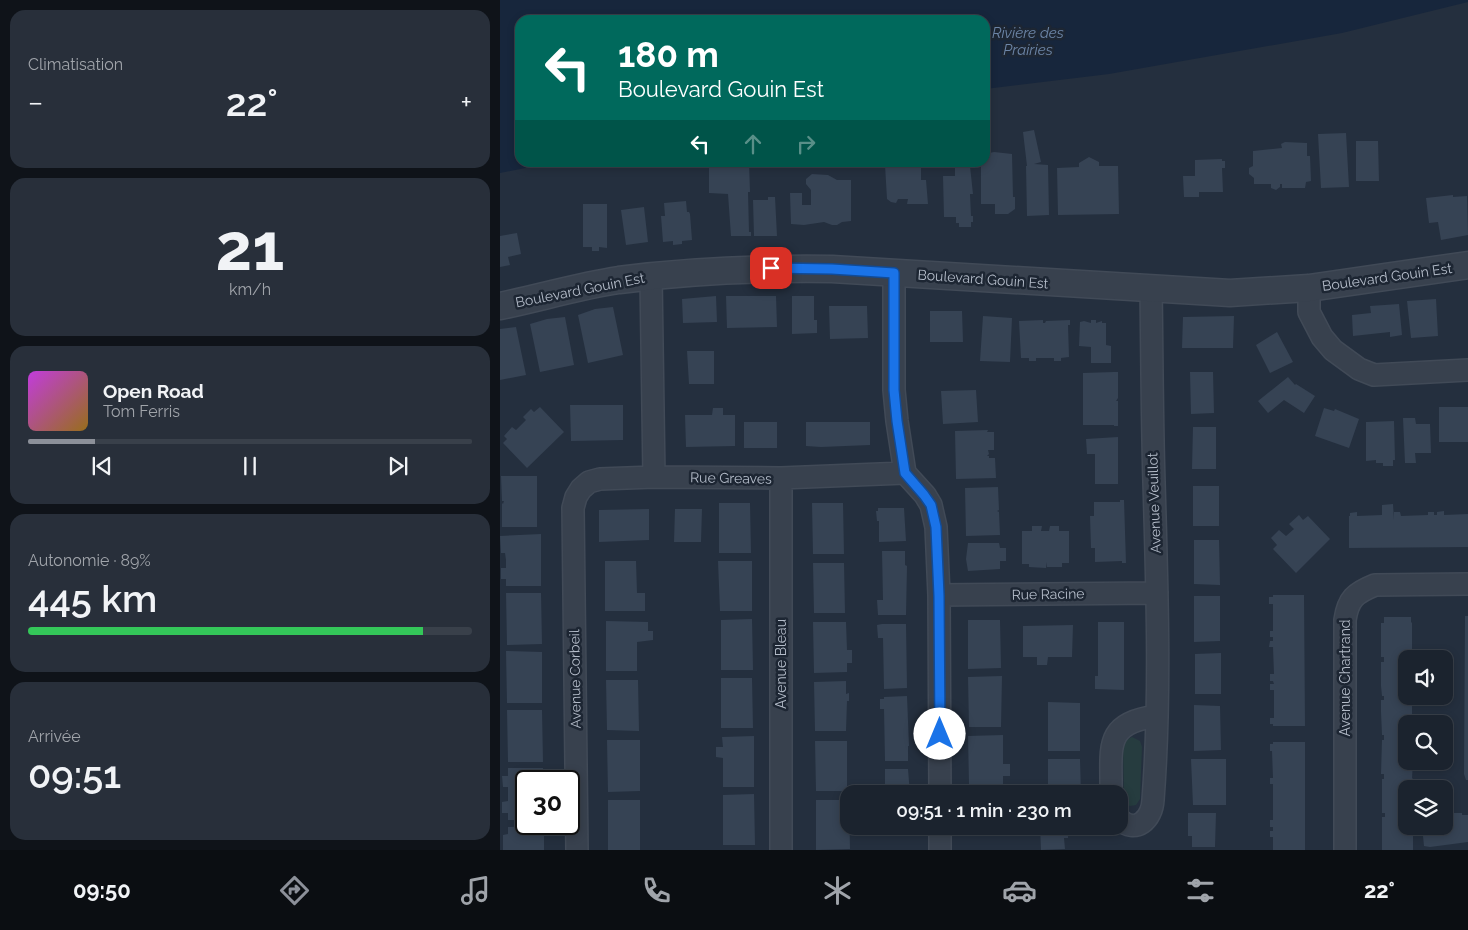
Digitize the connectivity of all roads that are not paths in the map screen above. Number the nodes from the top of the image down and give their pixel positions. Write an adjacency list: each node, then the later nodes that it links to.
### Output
1 (1468, 265): 4 (street, Boulevard Gouin Est)
2 (894, 273): 3 (street, Boulevard Gouin Est); 5 (street, Boulevard Gouin Est); 8 (street)
3 (651, 277): 6 (street, Boulevard Gouin Est); 9 (street)
4 (1309, 288): 5 (street, Boulevard Gouin Est); 7 (street)
5 (1151, 289): 13 (street, Avenue Veuillot)
6 (500, 306)
7 (1468, 370)
8 (905, 473): 10 (street, Rue Greaves); 14 (street)
9 (654, 477): 10 (street, Rue Greaves); 11 (street, Rue Greaves)
10 (781, 478): 21 (street, Avenue Bleau)
11 (574, 508): 20 (street, Avenue Corbeil)
12 (1468, 584): 23 (street, Avenue Chartrand)
13 (1157, 593): 14 (street, Rue Racine); 15 (street, Avenue Veuillot)
14 (939, 596): 16 (street)
15 (1157, 716): 17 (street); 18 (street, Avenue Veuillot)
16 (940, 785)
17 (1111, 785)
18 (1128, 825)
19 (940, 835): 22 (street)
20 (577, 850)
21 (781, 850)
22 (940, 850)
23 (1345, 850)

